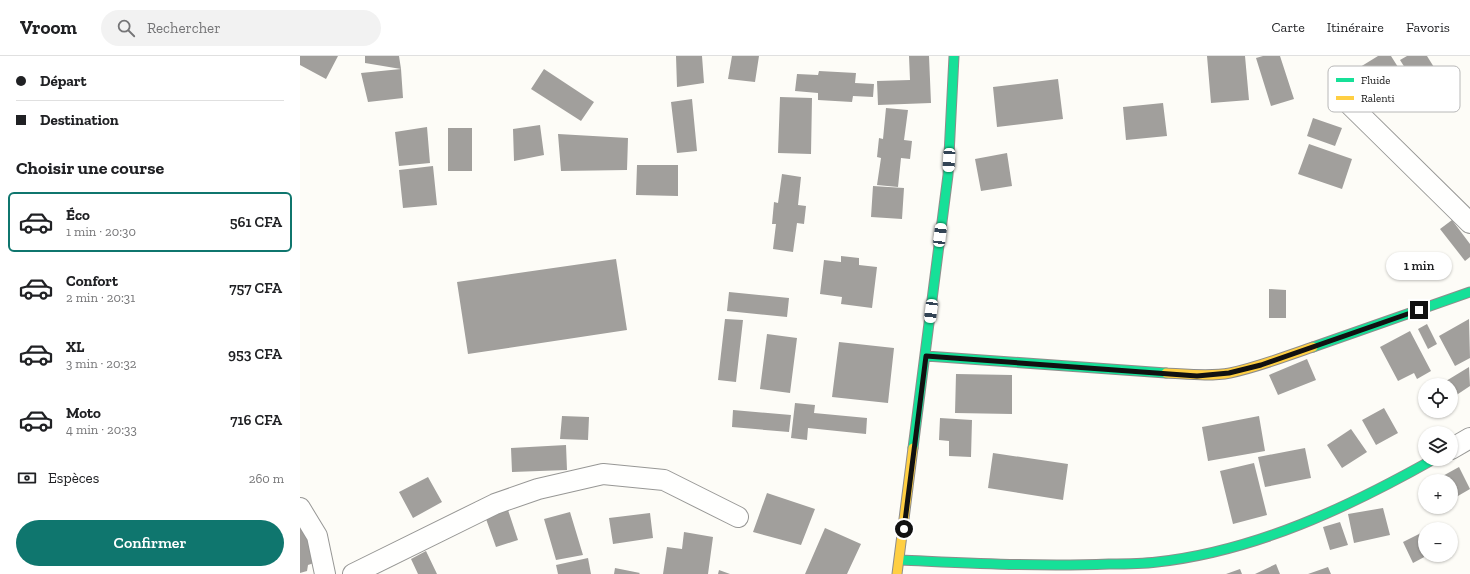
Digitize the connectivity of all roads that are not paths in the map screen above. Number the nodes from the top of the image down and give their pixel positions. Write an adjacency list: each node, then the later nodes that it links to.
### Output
1 (954, 56): 5 (street)
2 (1357, 112): 3 (street)
3 (1470, 223)
4 (1470, 292): 5 (street)
5 (926, 356): 11 (street)
6 (1470, 438): 7 (street)
7 (1458, 445)
8 (1422, 466): 11 (street)
9 (300, 508): 12 (street)
10 (738, 517): 13 (street)
11 (900, 560): 14 (street)
12 (326, 574)
13 (353, 574)
14 (897, 574)

